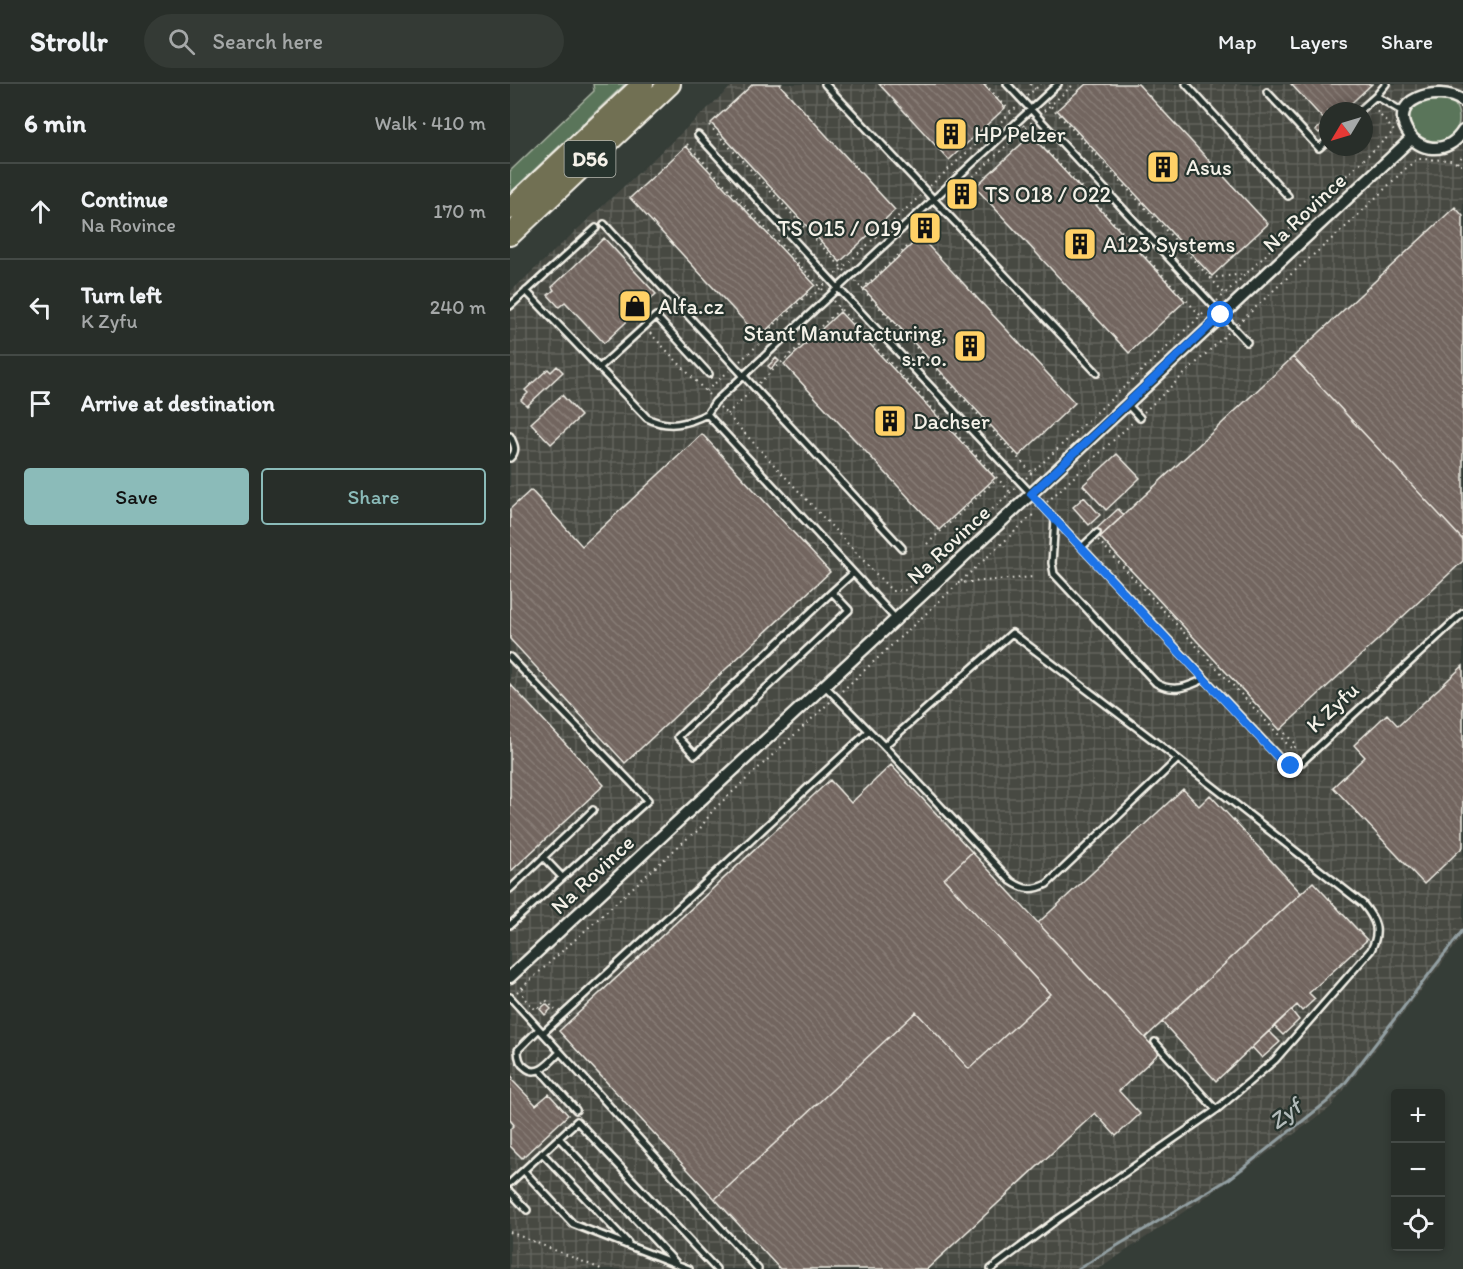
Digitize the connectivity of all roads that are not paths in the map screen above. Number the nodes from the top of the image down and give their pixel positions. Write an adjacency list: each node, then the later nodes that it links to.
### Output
1 (643, 84): 21 (highway, D56)
2 (670, 84): 24 (highway, D56)
3 (825, 84): 20 (lane)
4 (1007, 84): 13 (lane)
5 (1058, 84): 13 (lane)
6 (1186, 84): 19 (lane)
7 (1386, 84): 10 (lane)
8 (1444, 85): 11 (street); 14 (street)
9 (1266, 92): 18 (lane)
10 (1376, 96): 12 (lane); 14 (lane)
11 (1463, 101)
12 (1369, 102)
13 (1030, 109): 20 (lane); 28 (lane)
14 (1403, 112): 16 (street)
15 (698, 135): 25 (lane, K Zyfu)
16 (1412, 138): 17 (street); 28 (street, Na Rovince)
17 (1461, 140)
18 (1319, 148)
19 (1288, 196)
20 (933, 200): 25 (lane); 31 (lane)
21 (510, 209)
22 (604, 224): 33 (lane)
23 (596, 228): 26 (lane)
24 (510, 235)
25 (838, 288): 33 (lane); 39 (lane, K Zyfu)
26 (526, 291): 27 (lane); 30 (lane)
27 (510, 306)
28 (1221, 315): 29 (lane); 34 (street, Na Rovince)
29 (1247, 342)
30 (599, 368): 32 (lane); 35 (lane)
31 (1097, 373)
32 (709, 374)
33 (744, 376): 35 (lane); 42 (lane)
34 (1127, 404): 36 (lane); 39 (street, Na Rovince)
35 (707, 414): 44 (lane)
36 (1139, 417)
37 (510, 436): 38 (lane)
38 (510, 458)
39 (1031, 494): 40 (lane, K Zyfu); 47 (street, Na Rovince)
40 (1055, 519): 43 (lane, K Zyfu); 49 (lane)
41 (1096, 535): 43 (lane)
42 (903, 548)
43 (1082, 548): 49 (lane, K Zyfu)
44 (853, 573): 45 (lane); 47 (lane)
45 (832, 592): 45 (lane)
46 (1463, 614): 49 (lane, K Zyfu)
47 (896, 618): 50 (street, Na Rovince)
48 (510, 657): 56 (lane)
49 (1204, 679)
50 (824, 685): 51 (lane); 59 (street, Na Rovince)
51 (869, 731): 52 (lane); 61 (lane)
52 (884, 746): 53 (lane); 53 (lane)
53 (1178, 759): 66 (lane)
54 (593, 810): 55 (lane)
55 (543, 857): 56 (lane); 57 (lane)
56 (562, 878): 58 (lane)
57 (510, 889)
58 (510, 925)
59 (510, 977)
60 (510, 997): 61 (lane)
61 (541, 1031): 63 (lane); 64 (lane)
62 (1155, 1042): 66 (lane)
63 (560, 1052): 64 (lane); 78 (lane)
64 (540, 1070): 65 (lane)
65 (576, 1110)
66 (1215, 1110): 79 (lane)
67 (559, 1138): 68 (lane); 74 (lane); 75 (lane)
68 (542, 1153): 69 (lane); 73 (lane)
69 (524, 1171): 70 (lane); 73 (lane)
70 (510, 1184)
71 (510, 1192): 72 (lane)
72 (527, 1210)
73 (631, 1246): 74 (lane)
74 (677, 1264): 76 (lane)
75 (714, 1267): 77 (lane)
76 (689, 1269)
77 (706, 1269)
78 (758, 1269)
79 (991, 1269)

